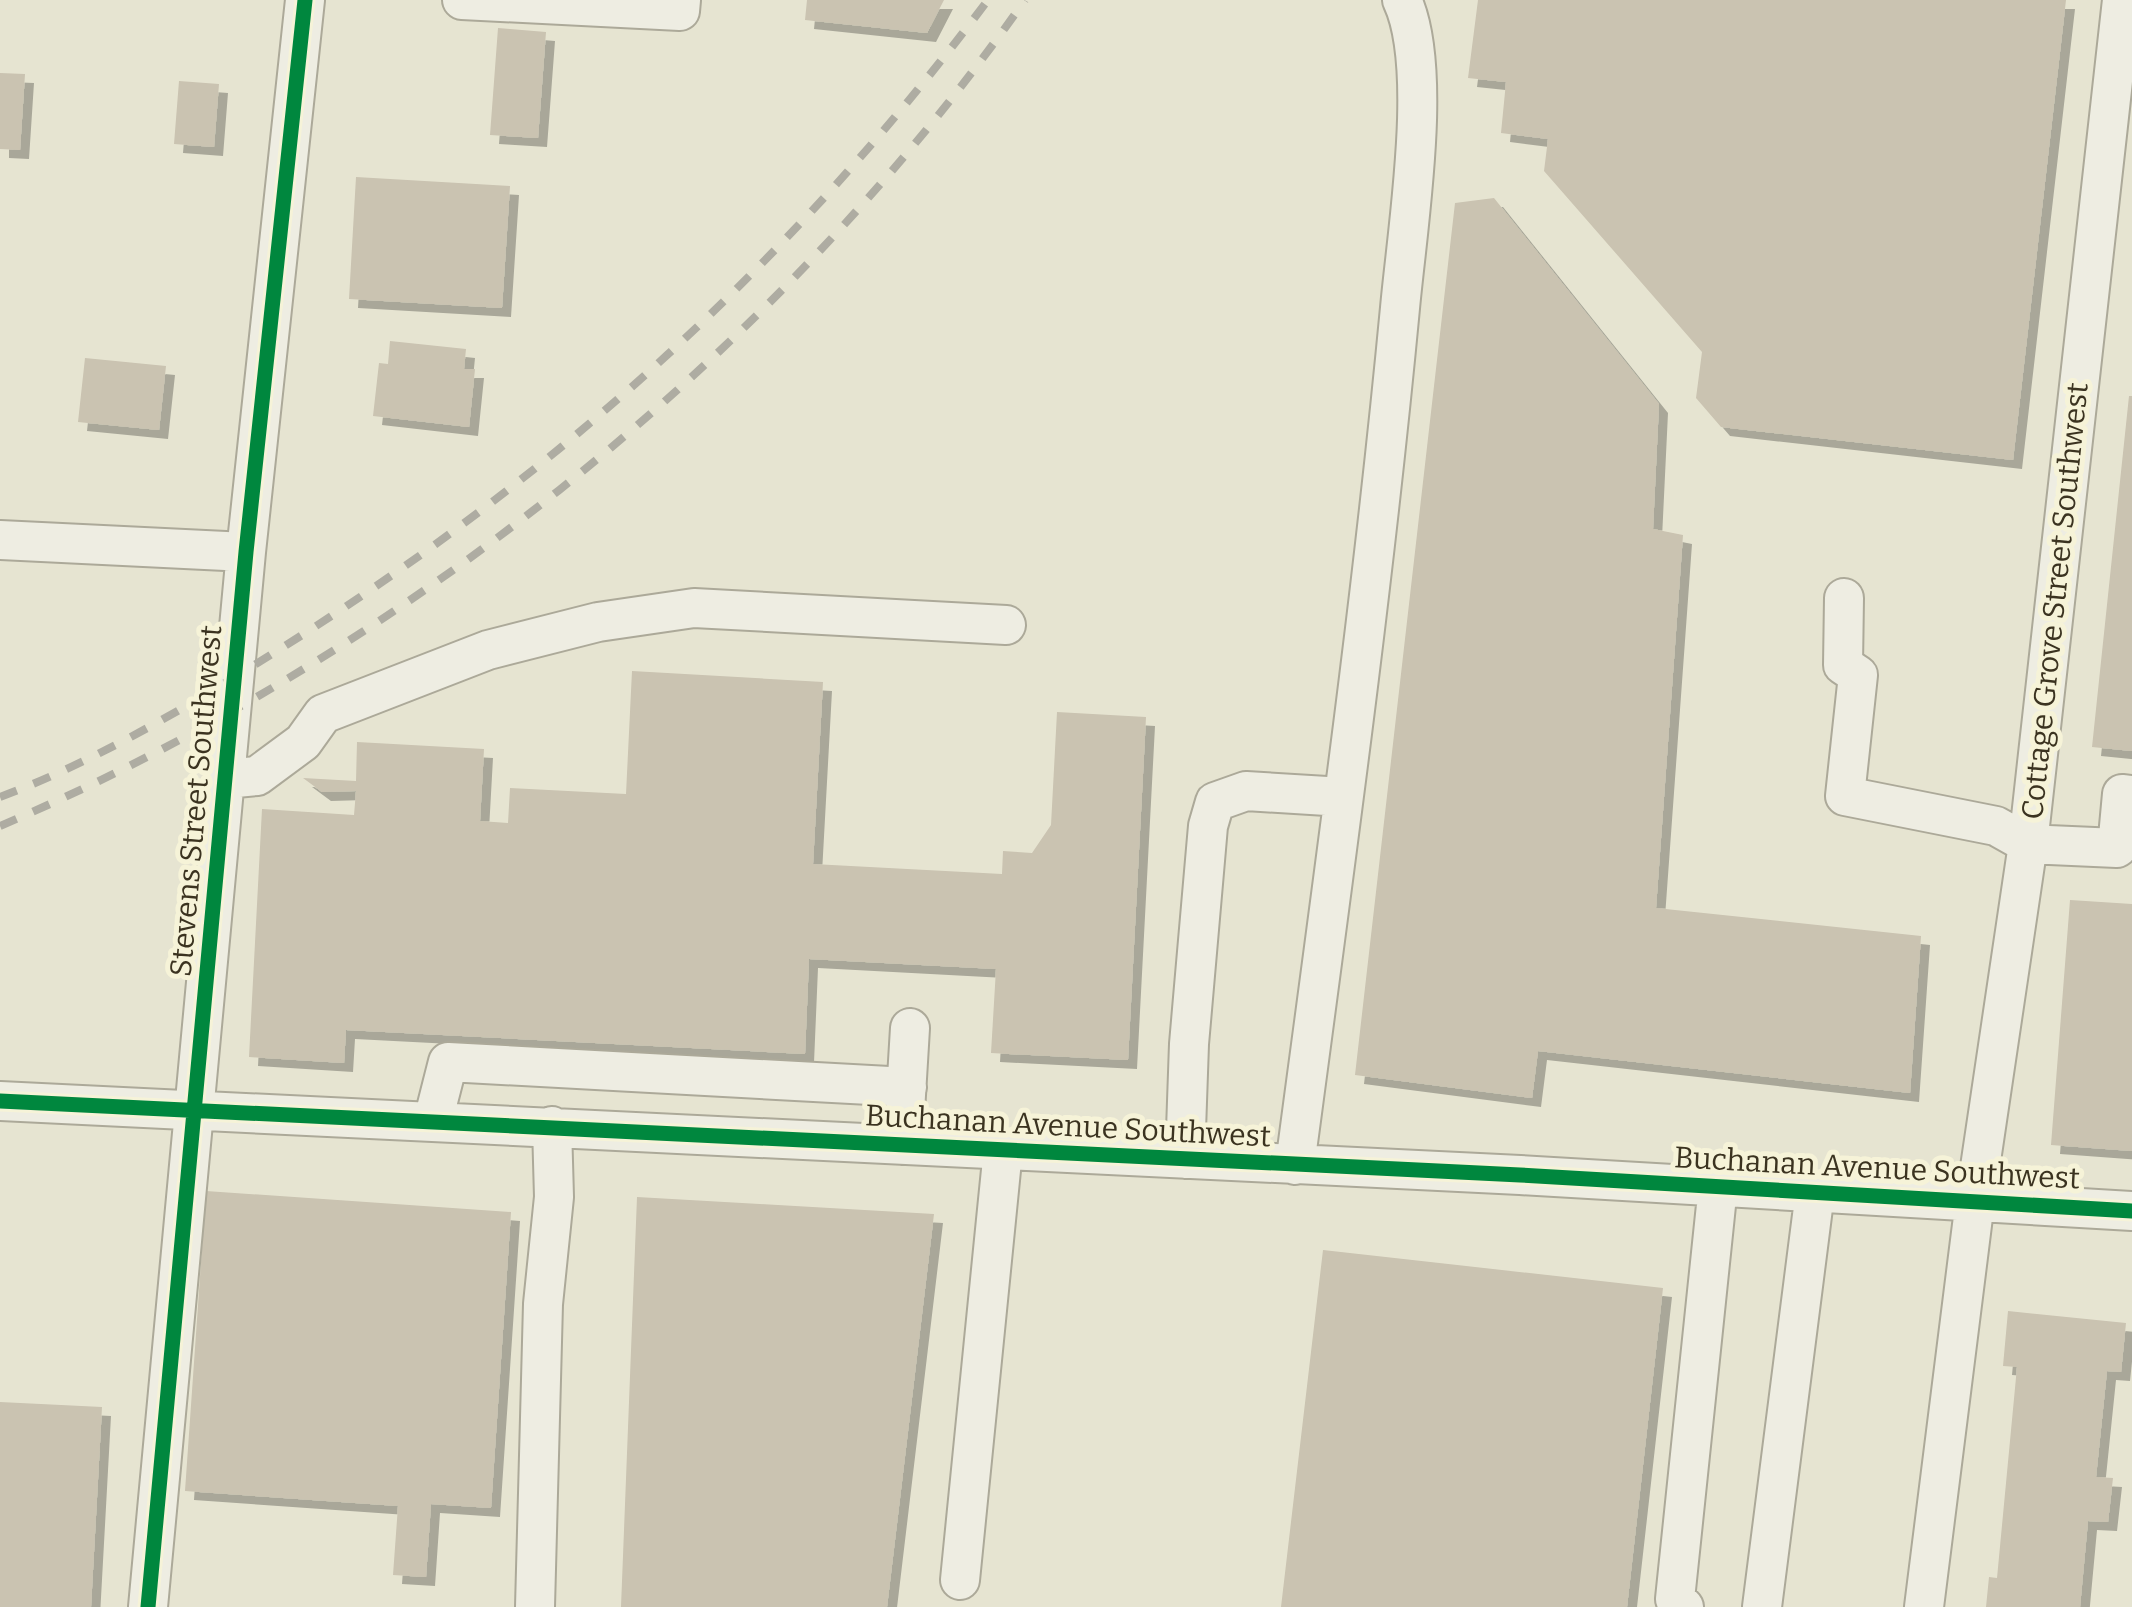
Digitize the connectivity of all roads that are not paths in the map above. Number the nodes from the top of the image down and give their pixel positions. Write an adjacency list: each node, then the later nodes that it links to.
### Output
1 (305, 0): 7 (street, Stevens Street Southwest)
2 (462, 0): 3 (street)
3 (681, 0)
4 (1402, 0): 12 (street)
5 (2122, 0): 13 (street, Cottage Grove Street Southwest)
6 (0, 540): 7 (street)
7 (246, 552): 10 (street, Stevens Street Southwest)
8 (1844, 598): 13 (street)
9 (1006, 625): 10 (street)
10 (225, 779): 17 (street, Stevens Street Southwest)
11 (2132, 795): 13 (street)
12 (1344, 797): 22 (street); 23 (street)
13 (2028, 844): 26 (street, Cottage Grove Street Southwest)
14 (910, 1028): 15 (street)
15 (907, 1086): 18 (street); 20 (street)
16 (0, 1101): 17 (street, Buchanan Avenue Southwest)
17 (196, 1110): 18 (street, Buchanan Avenue Southwest); 29 (street, Stevens Street Southwest)
18 (433, 1121): 19 (street, Buchanan Avenue Southwest)
19 (552, 1126): 20 (street, Buchanan Avenue Southwest); 30 (street)
20 (903, 1145): 21 (street, Buchanan Avenue Southwest)
21 (1003, 1150): 22 (street, Buchanan Avenue Southwest); 28 (street)
22 (1185, 1159): 23 (street, Buchanan Avenue Southwest)
23 (1295, 1164): 24 (street, Buchanan Avenue Southwest)
24 (1718, 1186): 25 (street, Buchanan Avenue Southwest); 31 (street)
25 (1815, 1192): 26 (street, Buchanan Avenue Southwest); 32 (street)
26 (1975, 1201): 27 (street, Buchanan Avenue Southwest); 33 (street, Cottage Grove Street Southwest)
27 (2132, 1211)
28 (960, 1580)
29 (148, 1607)
30 (535, 1607)
31 (1684, 1607)
32 (1762, 1607)
33 (1924, 1607)

